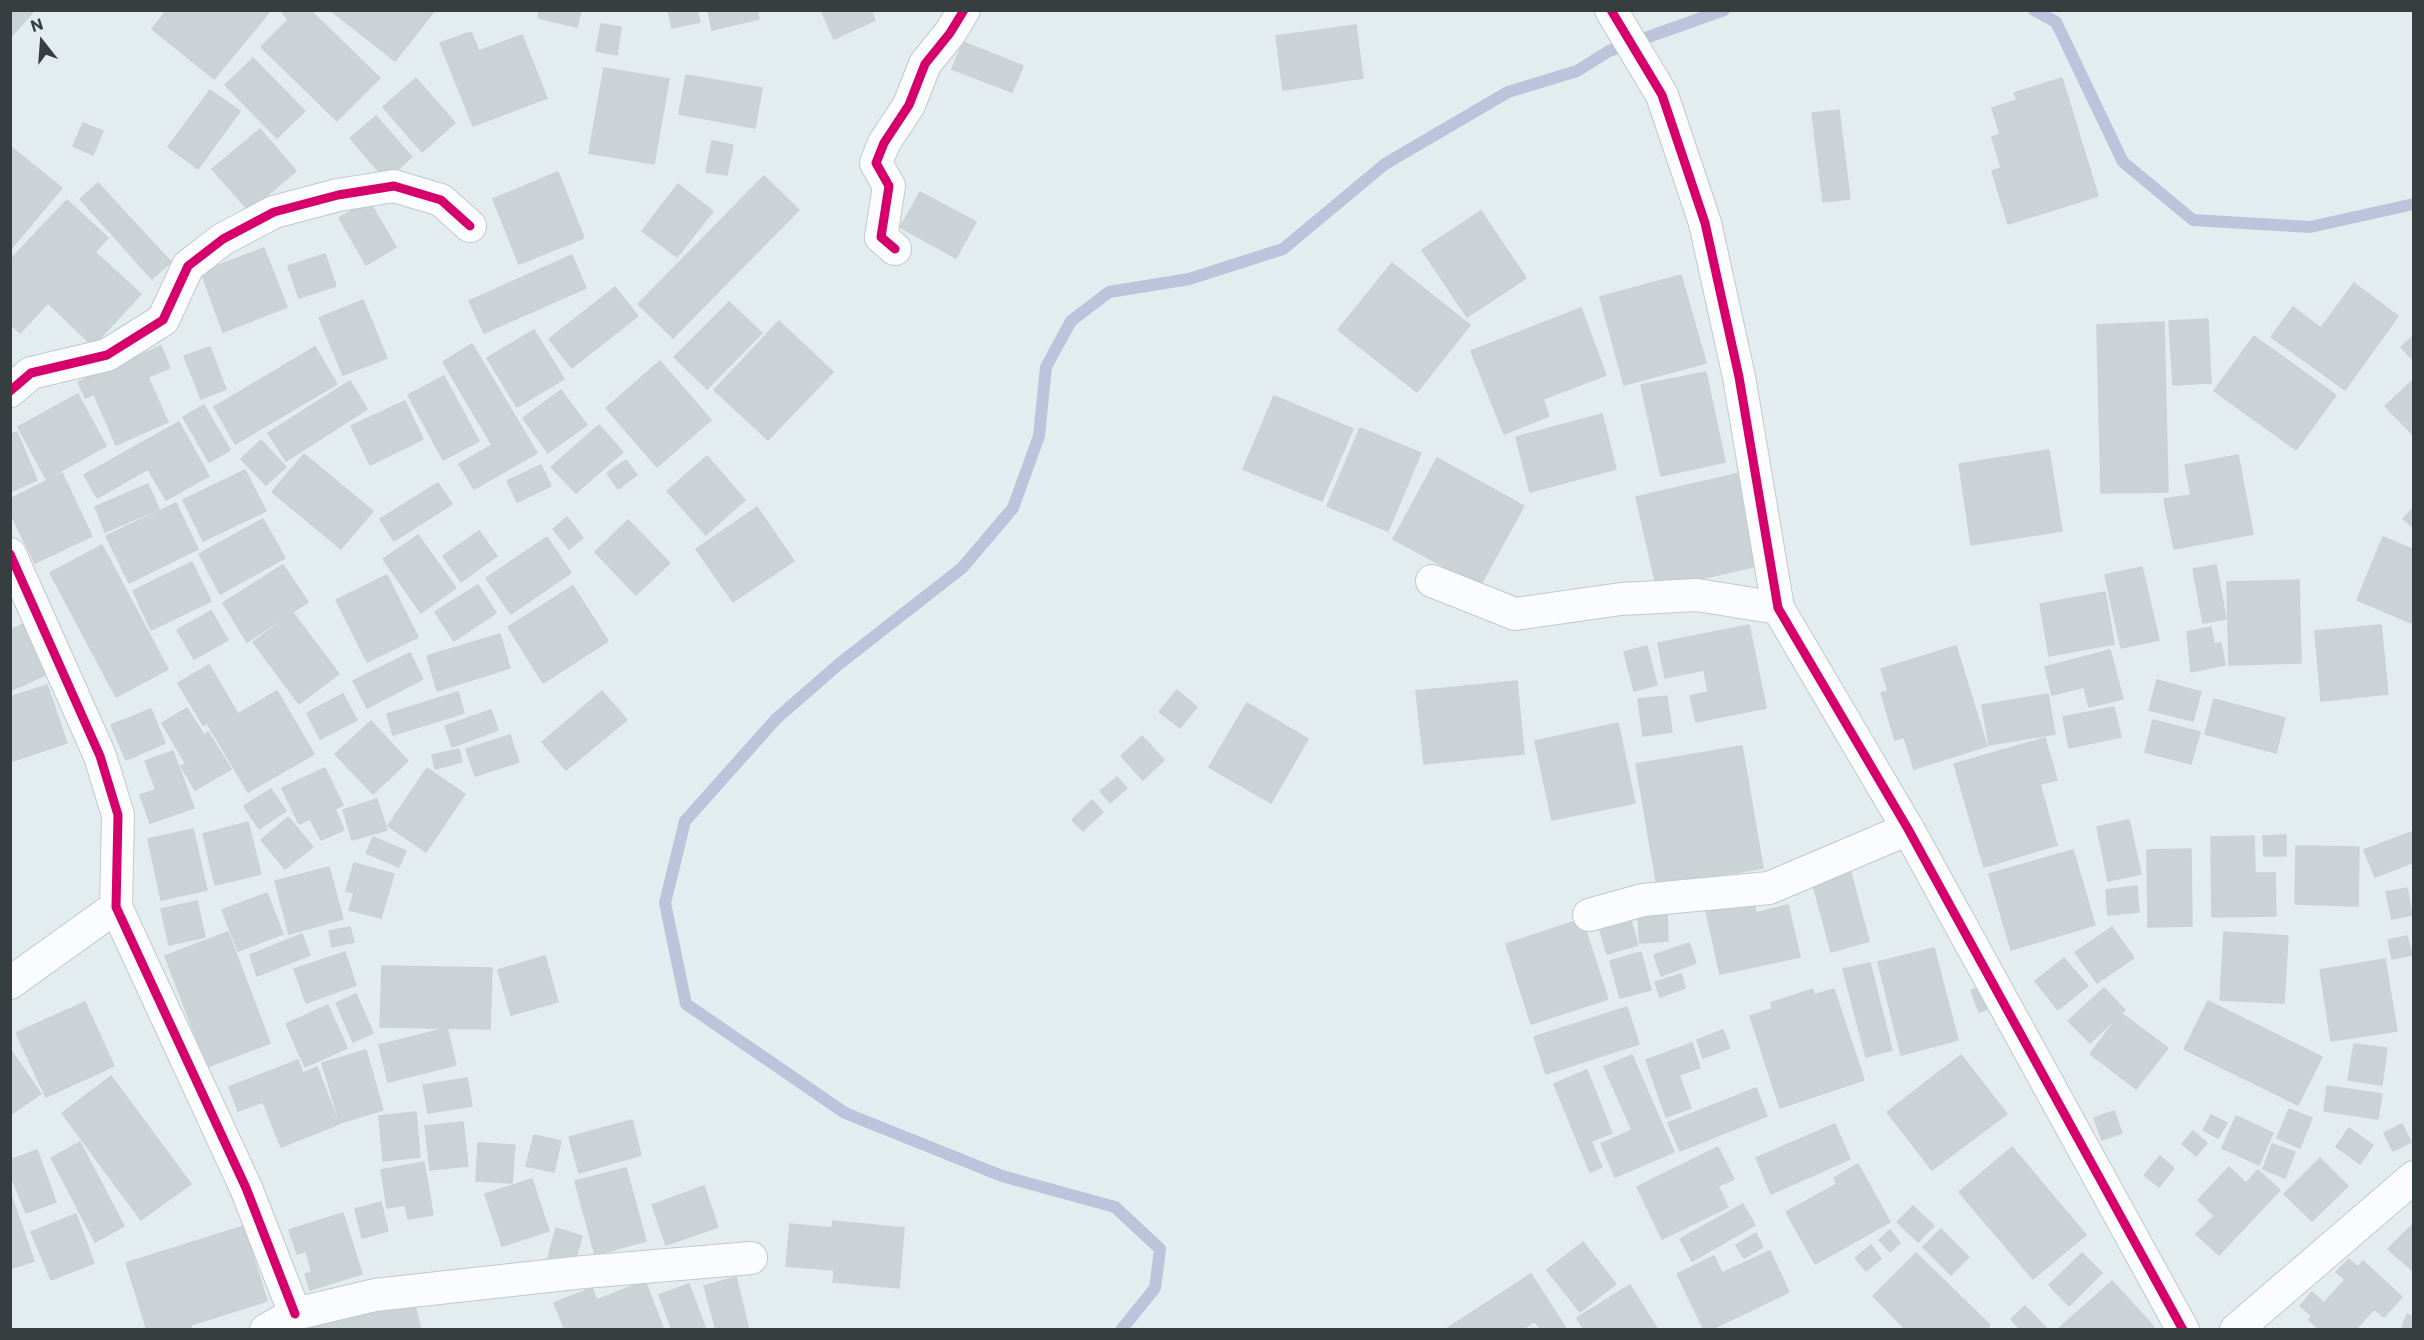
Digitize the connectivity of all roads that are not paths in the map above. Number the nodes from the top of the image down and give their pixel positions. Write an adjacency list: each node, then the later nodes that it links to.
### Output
1 (964, 10): 4 (street)
2 (1613, 13): 8 (street)
3 (470, 226): 5 (street)
4 (895, 249)
5 (10, 391)
6 (10, 554): 10 (street)
7 (1432, 581): 8 (street)
8 (1778, 608): 9 (street)
9 (1908, 830): 11 (street); 17 (street)
10 (116, 907): 12 (street); 15 (street)
11 (1589, 915)
12 (10, 983)
13 (2414, 1177): 18 (street)
14 (752, 1258): 15 (street)
15 (295, 1314): 16 (street)
16 (266, 1329)
17 (2183, 1329)
18 (2236, 1329)

